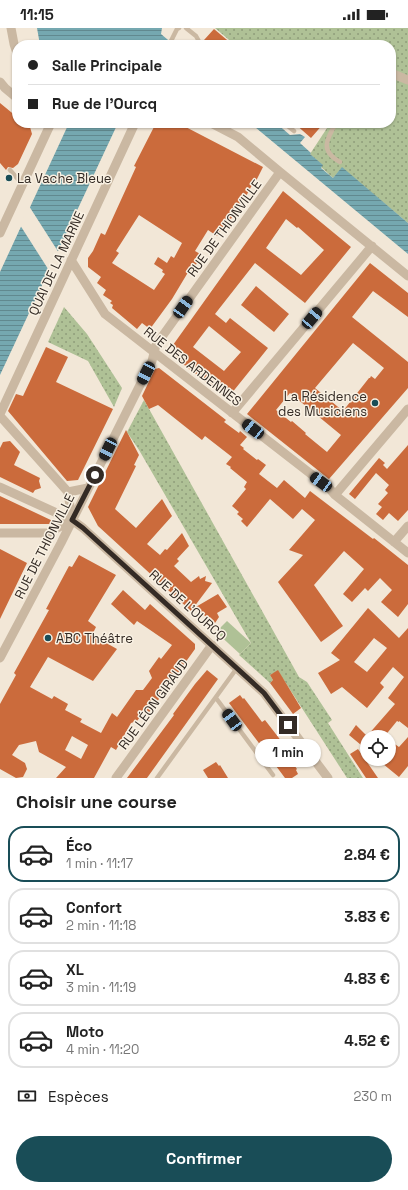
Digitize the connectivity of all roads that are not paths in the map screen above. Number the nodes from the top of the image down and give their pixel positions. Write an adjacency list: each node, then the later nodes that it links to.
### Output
1 (11, 28): 4 (street)
2 (186, 28): 6 (lane)
3 (178, 29): 5 (lane)
4 (13, 40)
5 (172, 40)
6 (198, 40)
7 (396, 76): 8 (street)
8 (408, 80)
9 (0, 82): 10 (street)
10 (12, 94)
11 (47, 128): 20 (street)
12 (133, 128): 23 (street, QUAI DE LA MARNE)
13 (221, 128): 19 (street)
14 (290, 128): 16 (lane)
15 (333, 128): 17 (lane)
16 (294, 132)
17 (340, 162)
18 (10, 170): 20 (lane)
19 (280, 172): 22 (street); 25 (street, RUE DE THIONVILLE)
20 (23, 185): 21 (street)
21 (0, 233)
22 (372, 246): 24 (street); 27 (street)
23 (71, 260): 25 (street, RUE DES ARDENNES); 28 (street, QUAI DE LA MARNE)
24 (408, 276)
25 (154, 352): 27 (street, RUE DES ARDENNES); 30 (street, RUE DE THIONVILLE)
26 (408, 408): 32 (street)
27 (232, 414): 32 (street, RUE DES ARDENNES)
28 (0, 415): 31 (street)
29 (0, 487): 33 (street, RUE DE L'OURCQ)
30 (88, 488): 31 (street, RUE DE THIONVILLE); 33 (street, RUE DE THIONVILLE)
31 (68, 492): 33 (street)
32 (334, 495): 36 (street, RUE DES ARDENNES)
33 (72, 520): 35 (street); 38 (street, RUE DE L'OURCQ); 39 (street, RUE DE THIONVILLE)
34 (408, 526): 36 (street)
35 (0, 533)
36 (394, 542): 37 (street, RUE DES ARDENNES)
37 (408, 553)
38 (212, 645): 40 (street, RUE DE L'OURCQ); 44 (street, RUE LÉON GIRAUD)
39 (0, 658)
40 (237, 668): 41 (lane); 43 (street, RUE DE L'OURCQ)
41 (216, 698): 42 (lane); 45 (lane)
42 (273, 775)
43 (323, 776)
44 (116, 778)
45 (157, 778)

